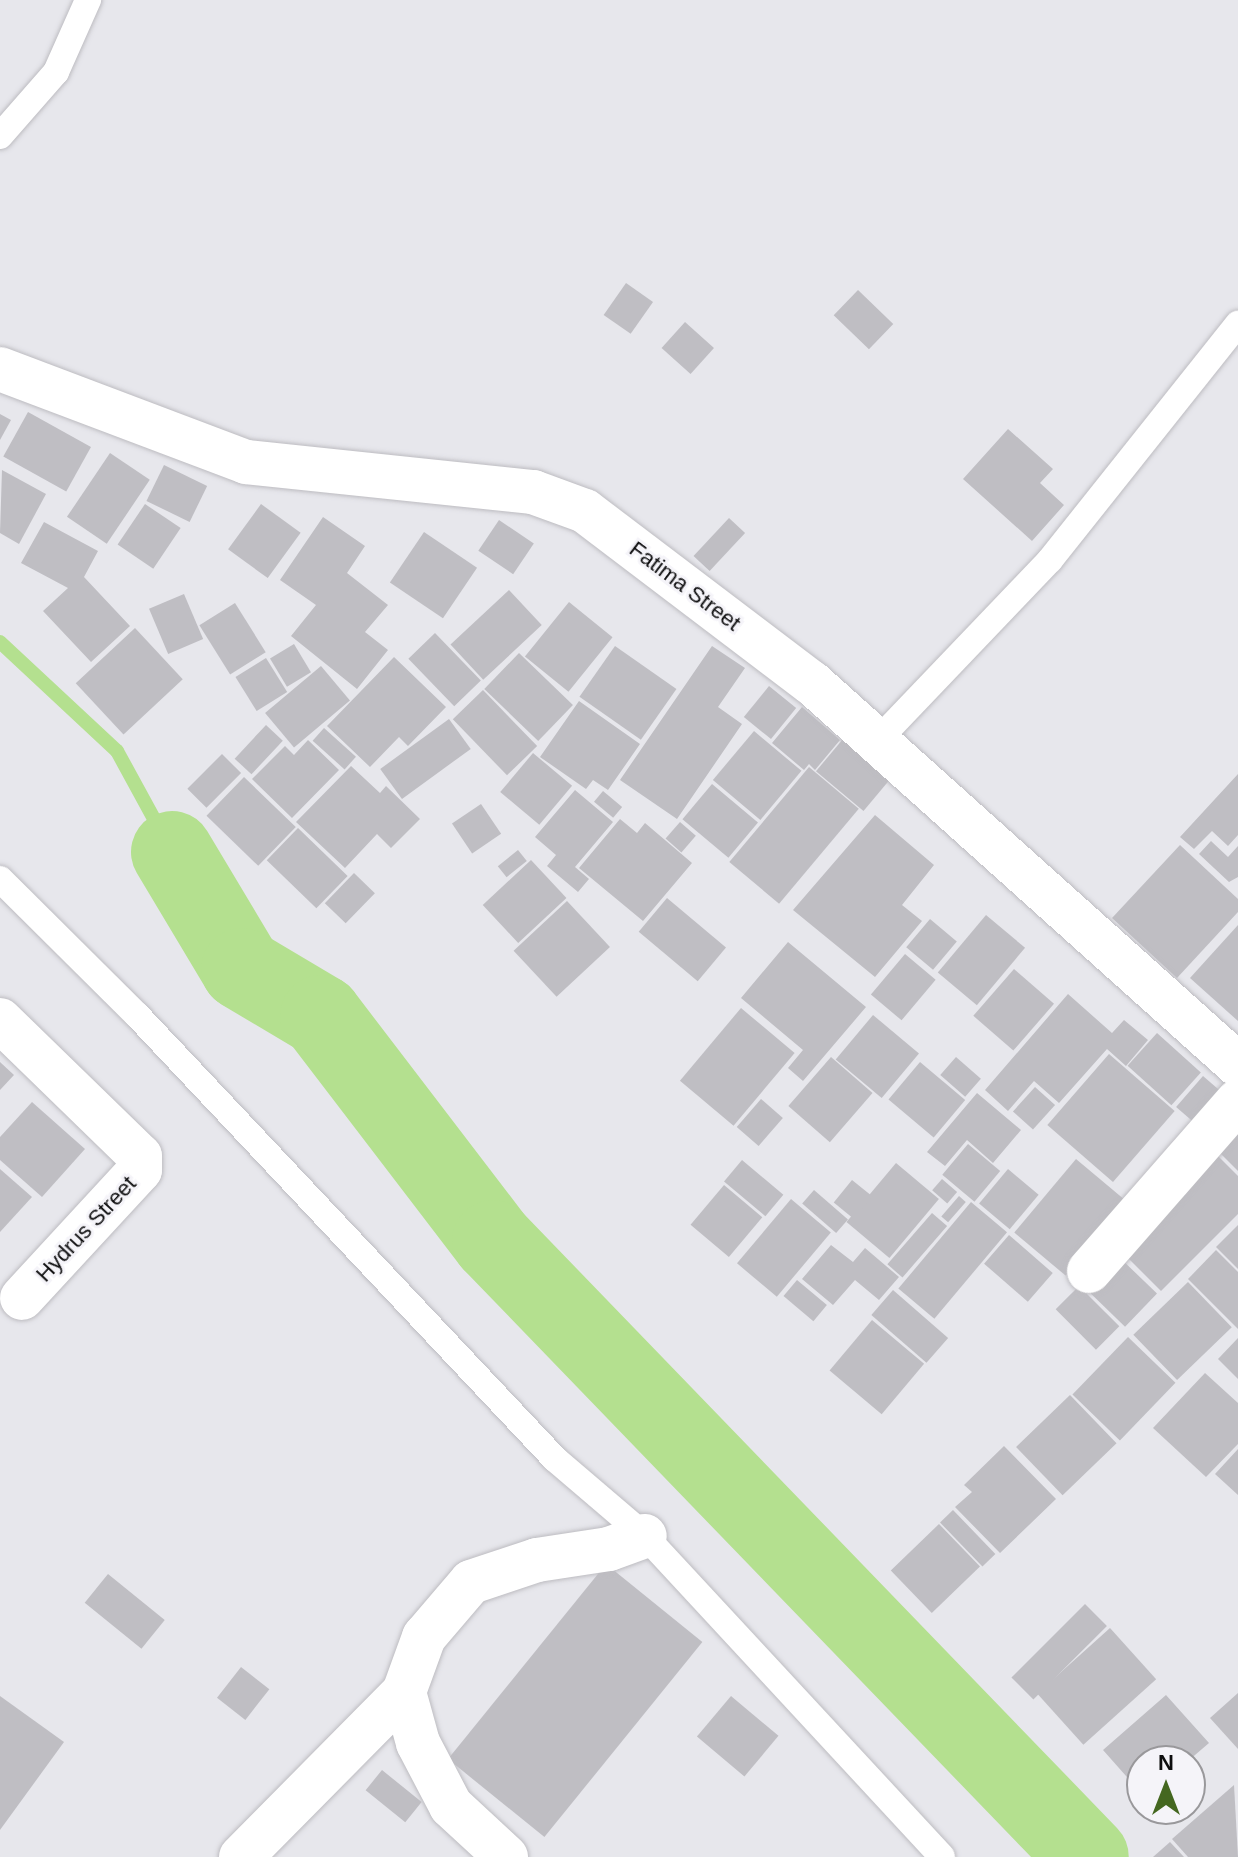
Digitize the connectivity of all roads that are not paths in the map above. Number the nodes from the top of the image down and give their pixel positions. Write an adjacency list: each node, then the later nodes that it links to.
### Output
1 (88, 0): 2 (lane)
2 (0, 136)
3 (1238, 324): 5 (lane)
4 (0, 369): 5 (street, Fatima Street)
5 (877, 741): 8 (street, Fatima Street)
6 (0, 879): 12 (lane)
7 (0, 1020): 11 (street, Hydrus Street)
8 (1238, 1065)
9 (1238, 1101): 10 (street)
10 (1089, 1271)
11 (7, 1301)
12 (645, 1536): 13 (street); 16 (lane)
13 (404, 1692): 14 (street); 15 (street)
14 (241, 1857)
15 (506, 1857)
16 (942, 1857)

